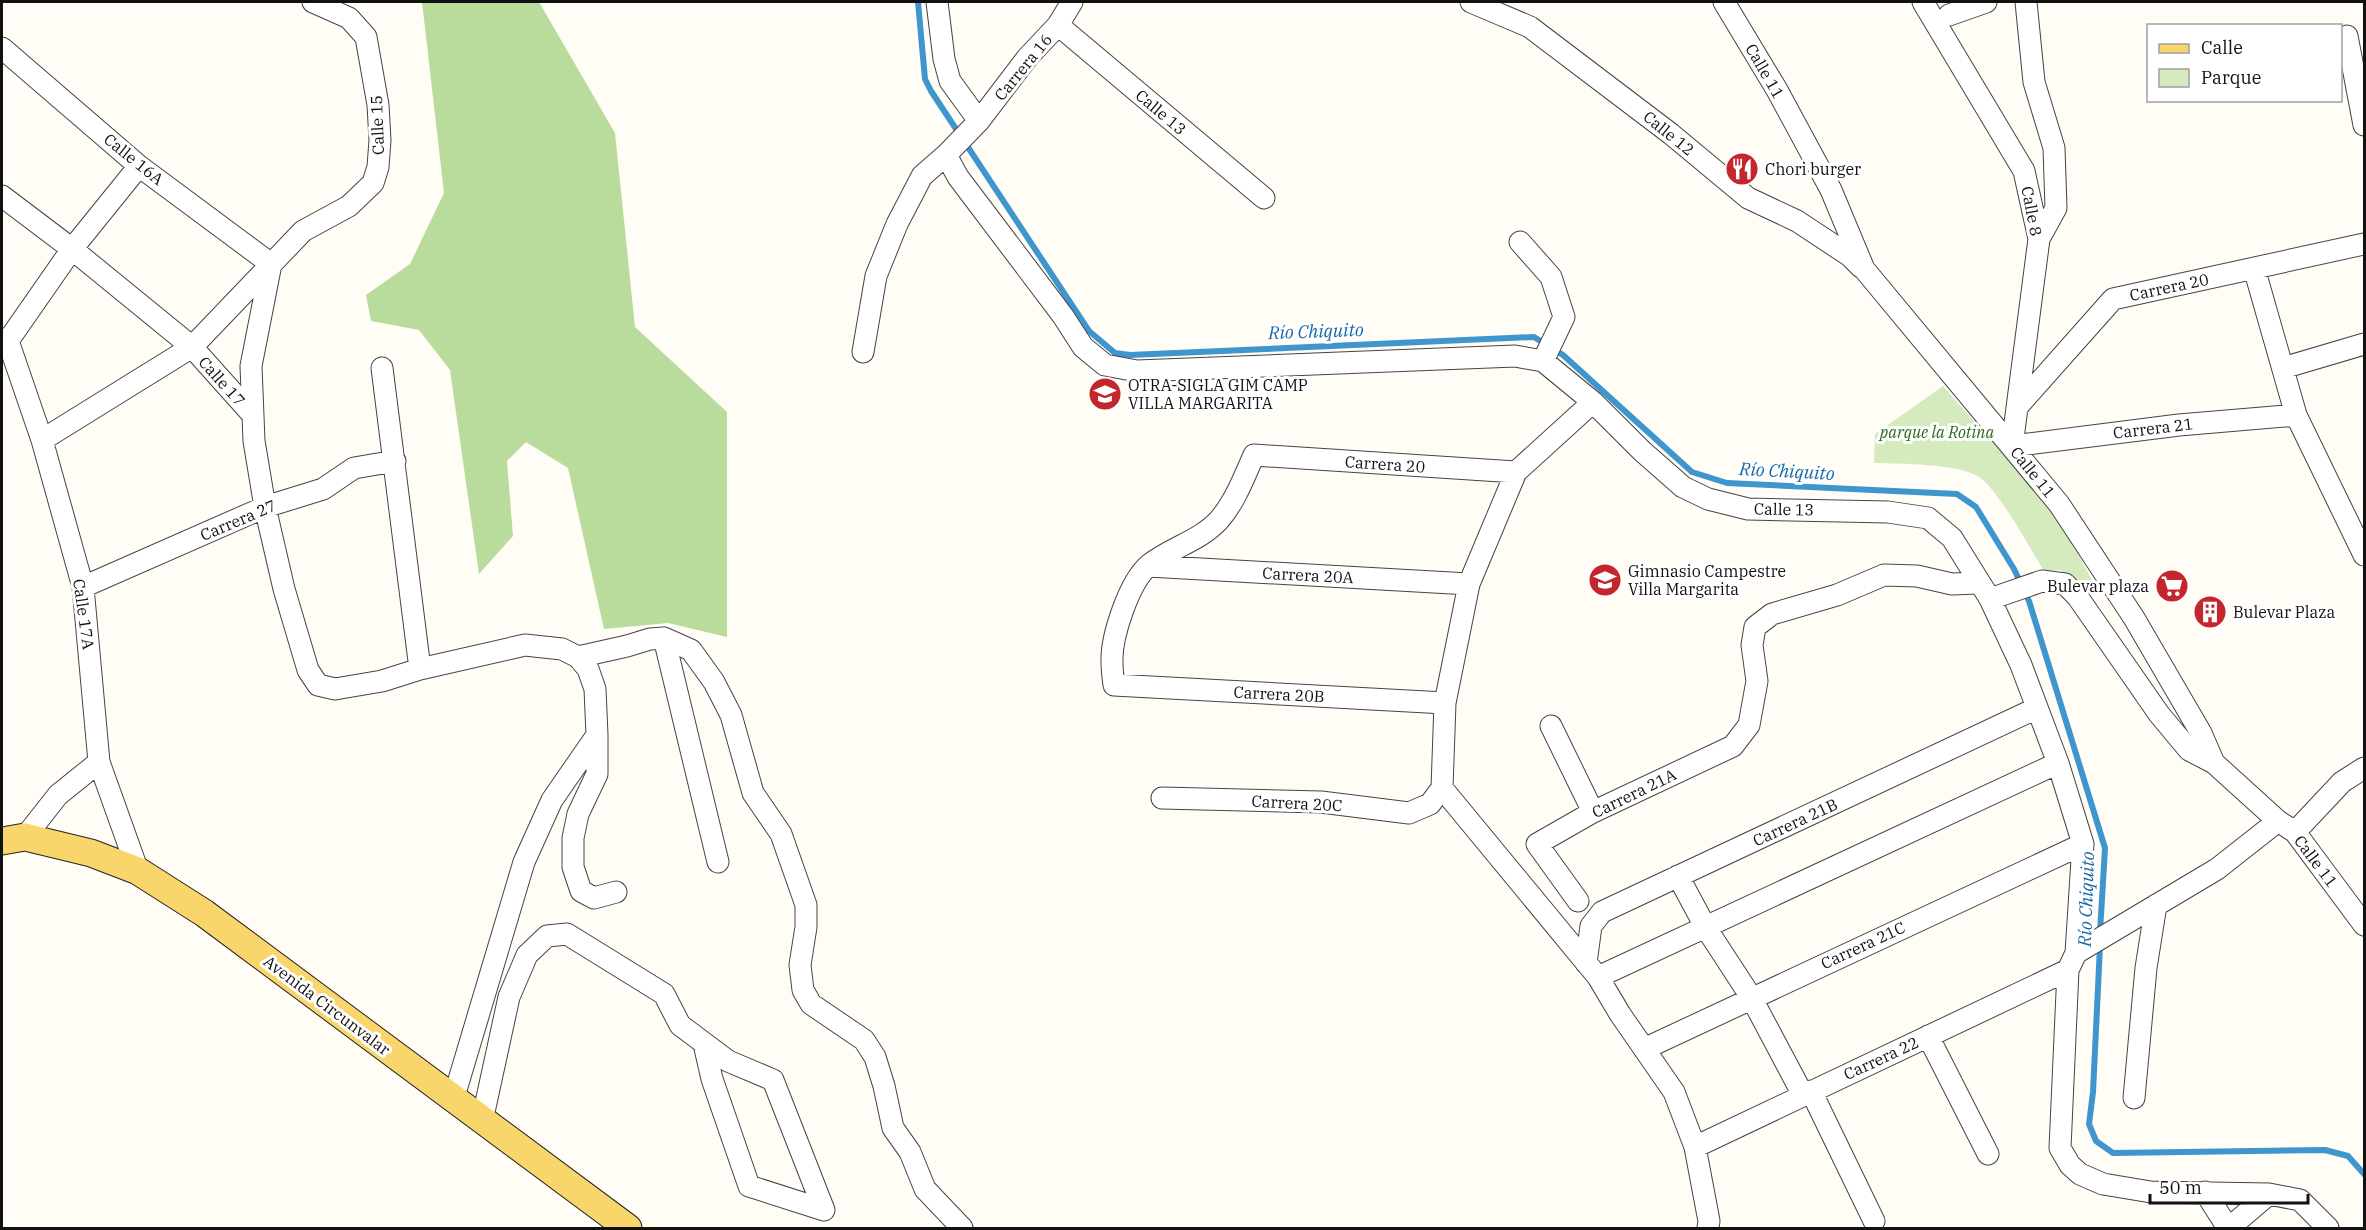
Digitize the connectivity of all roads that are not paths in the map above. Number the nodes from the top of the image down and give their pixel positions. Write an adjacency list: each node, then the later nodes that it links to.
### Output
1 (313, 2): 22 (street, Calle 15)
2 (937, 2): 14 (street)
3 (1072, 2): 10 (street, Carrera 16)
4 (1471, 2): 24 (street, Calle 12)
5 (1724, 2): 24 (street, Calle 11)
6 (1923, 2): 18 (street, Calle 8)
7 (1986, 2): 9 (street)
8 (2026, 2): 18 (street)
9 (1949, 15)
10 (1058, 25): 14 (street, Carrera 16); 17 (street, Calle 13)
11 (2347, 36): 13 (street)
12 (2, 48): 15 (street, Calle 16A)
13 (2364, 125)
14 (963, 137): 28 (street, Carrera 16); 29 (street)
15 (139, 166): 21 (street); 22 (street, Calle 16A)
16 (2, 195): 21 (street, Calle 17)
17 (1264, 198)
18 (2039, 239): 33 (street, Calle 8)
19 (1520, 242): 29 (street)
20 (2364, 244): 23 (street, Carrera 20)
21 (72, 249): 25 (street); 27 (street, Calle 17)
22 (271, 264): 27 (street, Calle 15); 34 (street)
23 (2254, 268): 31 (street); 33 (street, Carrera 20)
24 (1864, 269): 37 (street, Calle 11)
25 (5, 340): 36 (street, Calle 17A)
26 (2364, 344): 31 (street)
27 (192, 347): 34 (street, Calle 17); 36 (street, Calle 15)
28 (863, 352)
29 (1546, 358): 32 (street, Calle 13)
30 (382, 368): 38 (street)
31 (2283, 368): 35 (street)
32 (1593, 402): 39 (street); 45 (street, Calle 13)
33 (2018, 406): 37 (street, Calle 8)
34 (252, 414): 40 (street, Calle 17)
35 (2296, 415): 37 (street, Carrera 21); 41 (street)
36 (42, 440): 44 (street, Calle 17A)
37 (2012, 446): 55 (street, Calle 11)
38 (395, 461): 40 (street, Carrera 27); 48 (street)
39 (1516, 472): 42 (street, Carrera 20); 43 (street)
40 (265, 507): 44 (street, Carrera 27); 48 (street, Calle 17)
41 (2364, 555)
42 (1148, 566): 43 (street, Carrera 20A); 49 (street, Carrera 20B)
43 (1469, 584): 49 (street)
44 (83, 587): 53 (street, Calle 17A)
45 (1993, 591): 50 (street, Calle 13); 55 (street); 59 (street, Carrera 21A)
46 (664, 638): 47 (street); 63 (street); 87 (street)
47 (578, 657): 48 (street); 52 (street)
48 (420, 669)
49 (1444, 703): 57 (street)
50 (2037, 708): 54 (street, Calle 13); 65 (street, Carrera 21B)
51 (1551, 726): 59 (street)
52 (597, 735): 66 (street); 79 (street)
53 (99, 762): 61 (street); 64 (street, Calle 17A)
54 (2058, 763): 62 (street, Calle 13); 70 (street)
55 (2214, 763): 60 (street, Calle 11)
56 (2364, 768): 60 (street)
57 (1436, 796): 58 (street, Carrera 20C); 72 (street)
58 (1162, 798)
59 (1593, 812): 67 (street, Carrera 21A)
60 (2286, 826): 68 (street, Carrera 22); 69 (street, Calle 11)
61 (13, 839): 64 (main road, Avenida Circunvalar)
62 (2083, 844): 71 (street); 73 (street, Carrera 21C)
63 (718, 862)
64 (138, 871): 79 (main road, Avenida Circunvalar)
65 (1678, 876): 70 (street); 72 (street, Carrera 21B)
66 (616, 892)
67 (1578, 901)
68 (2156, 905): 71 (street, Carrera 22); 78 (street)
69 (2364, 925)
70 (1706, 928): 72 (street); 73 (street)
71 (2077, 957): 74 (street, Carrera 22); 83 (street)
72 (1592, 970): 76 (street)
73 (1751, 998): 76 (street, Carrera 21C); 77 (street)
74 (1929, 1036): 77 (street, Carrera 22); 82 (street)
75 (704, 1044): 75 (street); 80 (street)
76 (1644, 1049): 81 (street)
77 (1807, 1093): 81 (street, Carrera 22); 85 (street)
78 (2134, 1098)
79 (453, 1100): 80 (main road, Avenida Circunvalar)
80 (482, 1121): 86 (main road, Avenida Circunvalar)
81 (1695, 1147): 88 (street)
82 (1988, 1154)
83 (2205, 1192): 84 (street); 89 (street)
84 (2269, 1194): 89 (street); 90 (street)
85 (1874, 1221)
86 (627, 1228)
87 (962, 1228)
88 (1708, 1228)
89 (2228, 1228)
90 (2328, 1228)

